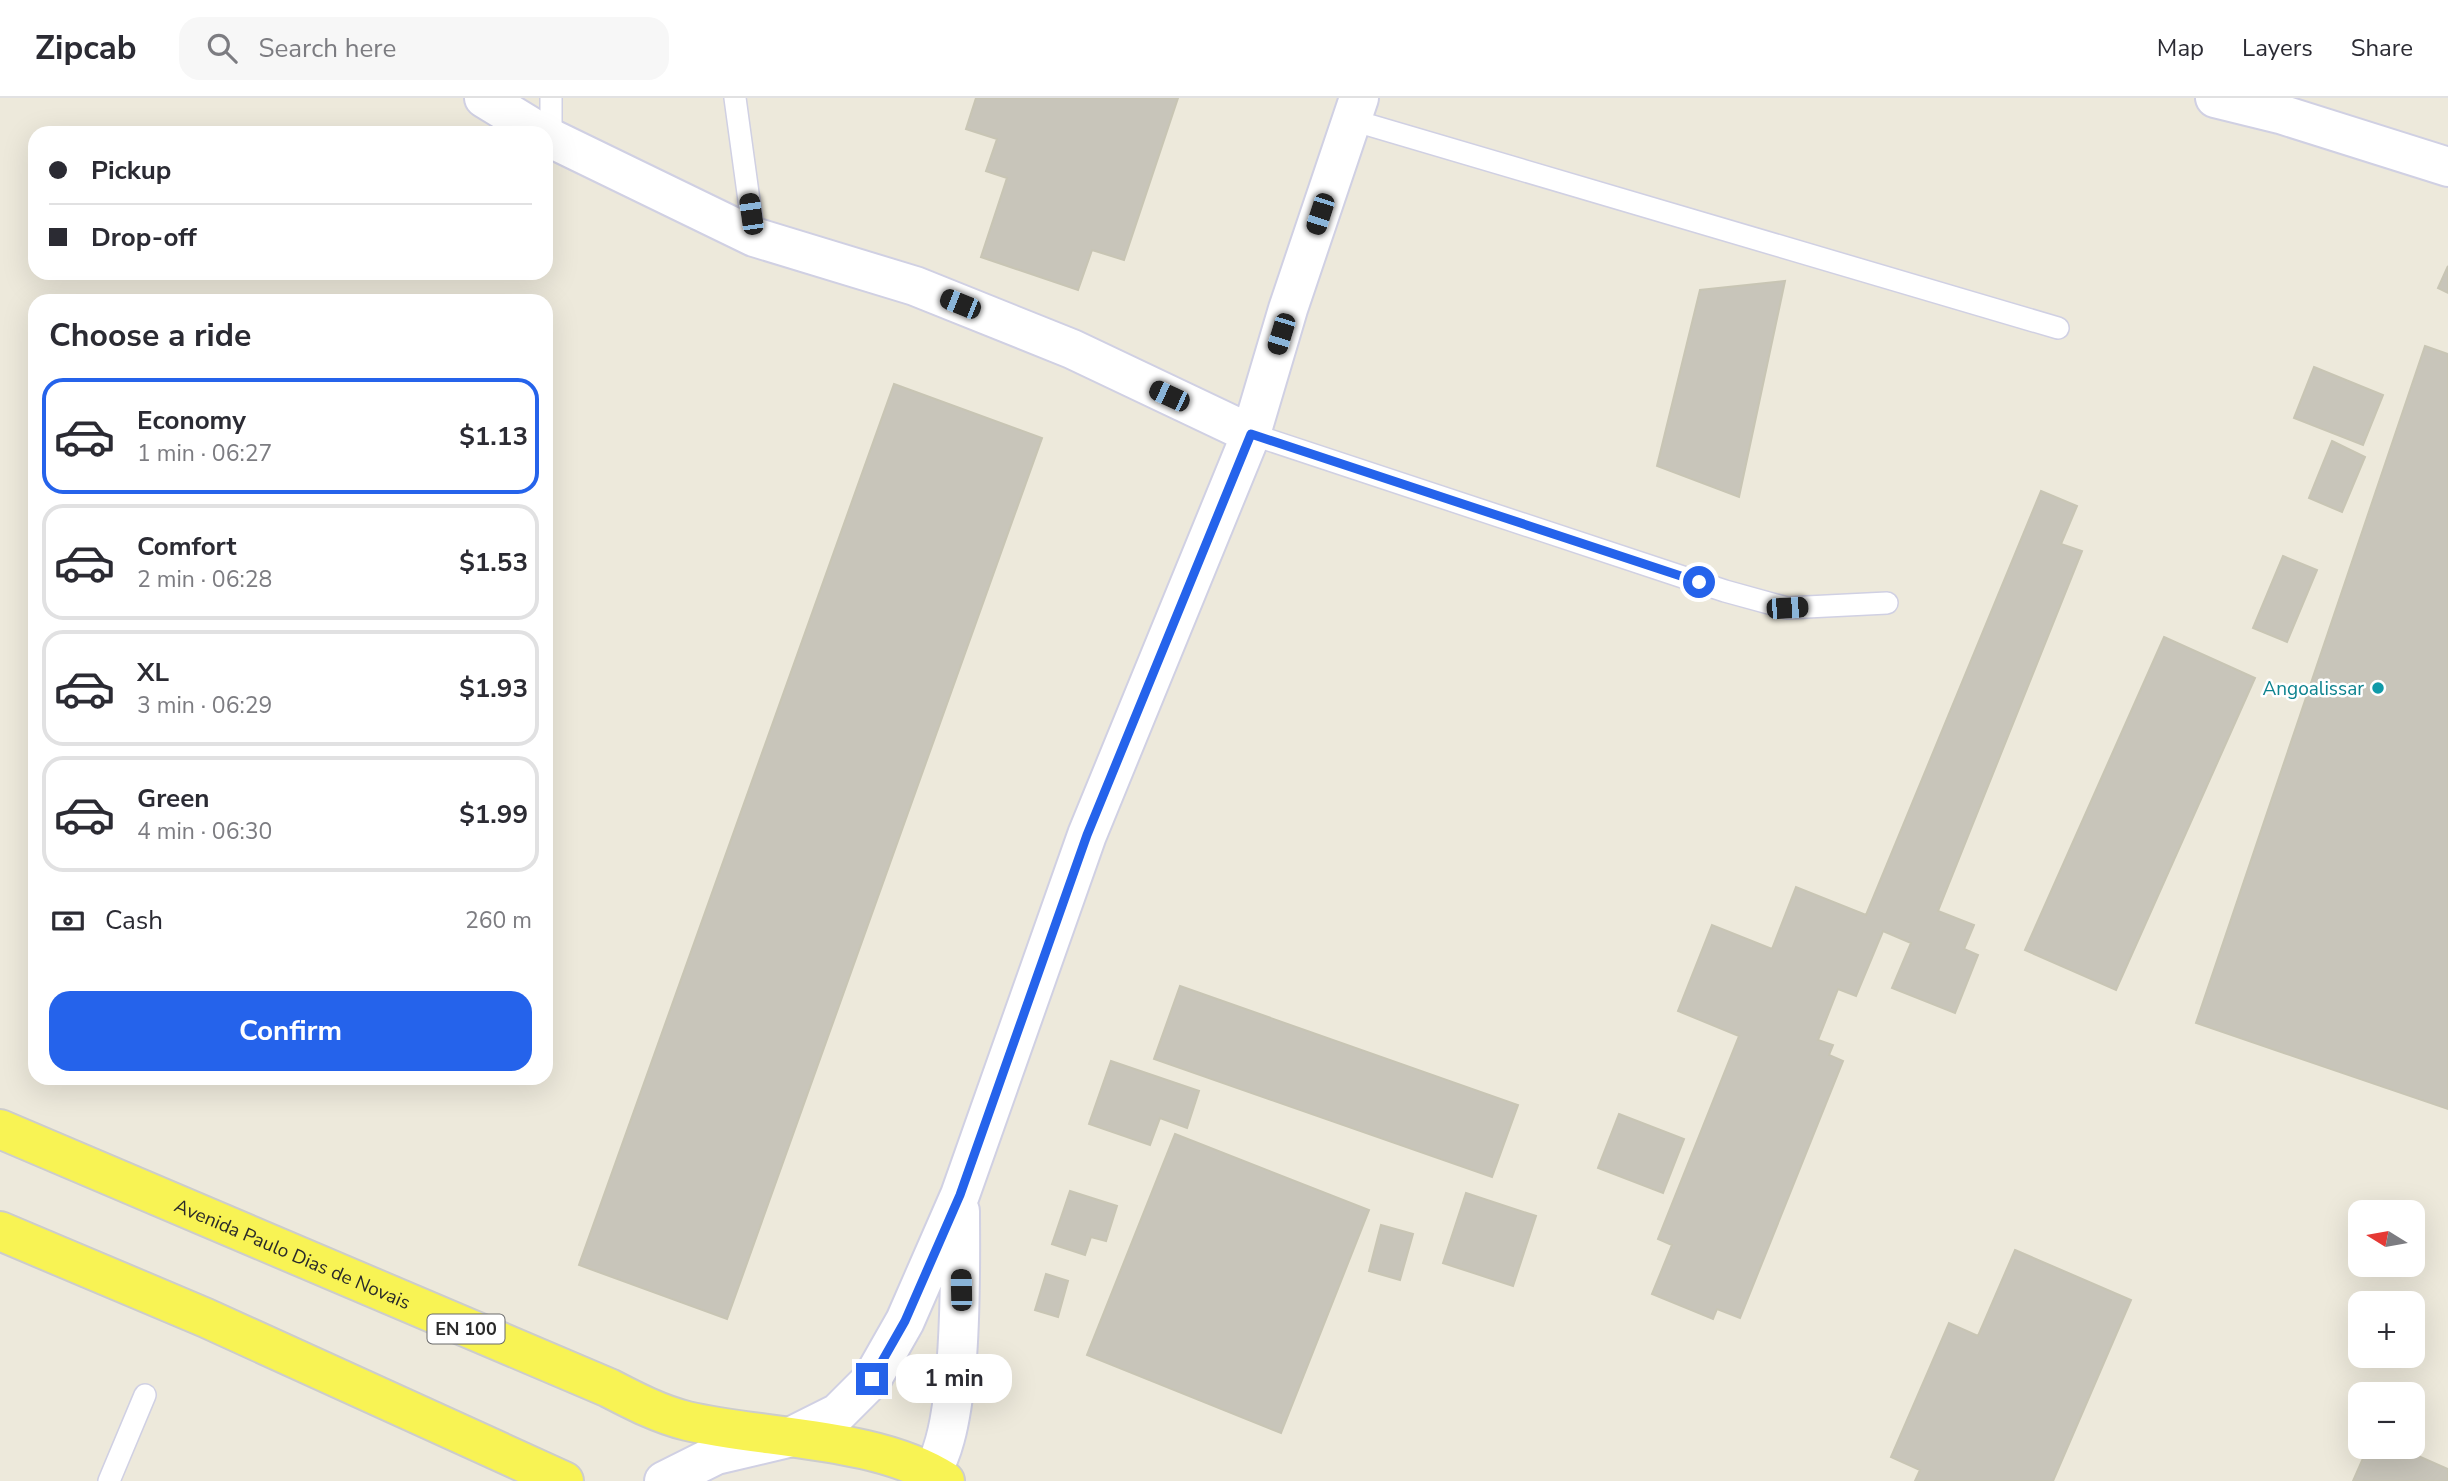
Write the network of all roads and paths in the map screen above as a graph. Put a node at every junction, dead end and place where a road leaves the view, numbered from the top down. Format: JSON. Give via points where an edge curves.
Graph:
{"nodes":[{"id":1,"x":484,"y":98,"type":"edge"},
{"id":2,"x":551,"y":98,"type":"edge"},
{"id":3,"x":735,"y":98,"type":"edge"},
{"id":4,"x":2215,"y":98,"type":"edge"},
{"id":5,"x":1356,"y":109,"type":"edge"},
{"id":6,"x":530,"y":126,"type":"edge"},
{"id":7,"x":547,"y":126,"type":"edge"},
{"id":8,"x":553,"y":139,"type":"edge"},
{"id":9,"x":2448,"y":167,"type":"edge"},
{"id":10,"x":754,"y":237,"type":"junction"},
{"id":11,"x":2058,"y":327,"type":"dead end"},
{"id":12,"x":1251,"y":434,"type":"junction"},
{"id":13,"x":1887,"y":603,"type":"dead end"},
{"id":14,"x":0,"y":1129,"type":"edge"},
{"id":15,"x":960,"y":1195,"type":"junction"},
{"id":16,"x":0,"y":1231,"type":"edge"},
{"id":17,"x":145,"y":1395,"type":"dead end"},
{"id":18,"x":788,"y":1438,"type":"junction"},
{"id":19,"x":934,"y":1478,"type":"edge"},
{"id":20,"x":109,"y":1481,"type":"edge"},
{"id":21,"x":564,"y":1481,"type":"edge"},
{"id":22,"x":664,"y":1481,"type":"edge"}],
"edges":[{"from":1,"to":6,"type":"street"},
{"from":2,"to":7,"type":"lane"},
{"from":3,"to":10,"type":"lane"},
{"from":4,"to":9,"type":"street"},
{"from":5,"to":11,"type":"lane"},
{"from":5,"to":12,"type":"street"},
{"from":8,"to":10,"type":"street"},
{"from":10,"to":12,"type":"street","via":[[927,291],[1072,349]]},
{"from":12,"to":13,"type":"lane","via":[[1787,608]]},
{"from":12,"to":15,"type":"street","via":[[1087,835]]},
{"from":14,"to":18,"type":"main road","name":"Avenida Paulo Dias de Novais","number":"EN 100","via":[[653,1410],[687,1421]]},
{"from":15,"to":18,"type":"street","via":[[905,1321],[872,1379],[838,1413]]},
{"from":15,"to":19,"type":"street","via":[[961,1313],[949,1416]]},
{"from":16,"to":21,"type":"main road","via":[[206,1318]]},
{"from":17,"to":20,"type":"lane"},
{"from":18,"to":19,"type":"main road","name":"Avenida Paulo Dias de Novais","number":"EN 100","via":[[862,1450]]},
{"from":18,"to":22,"type":"street","via":[[716,1455]]}]}
